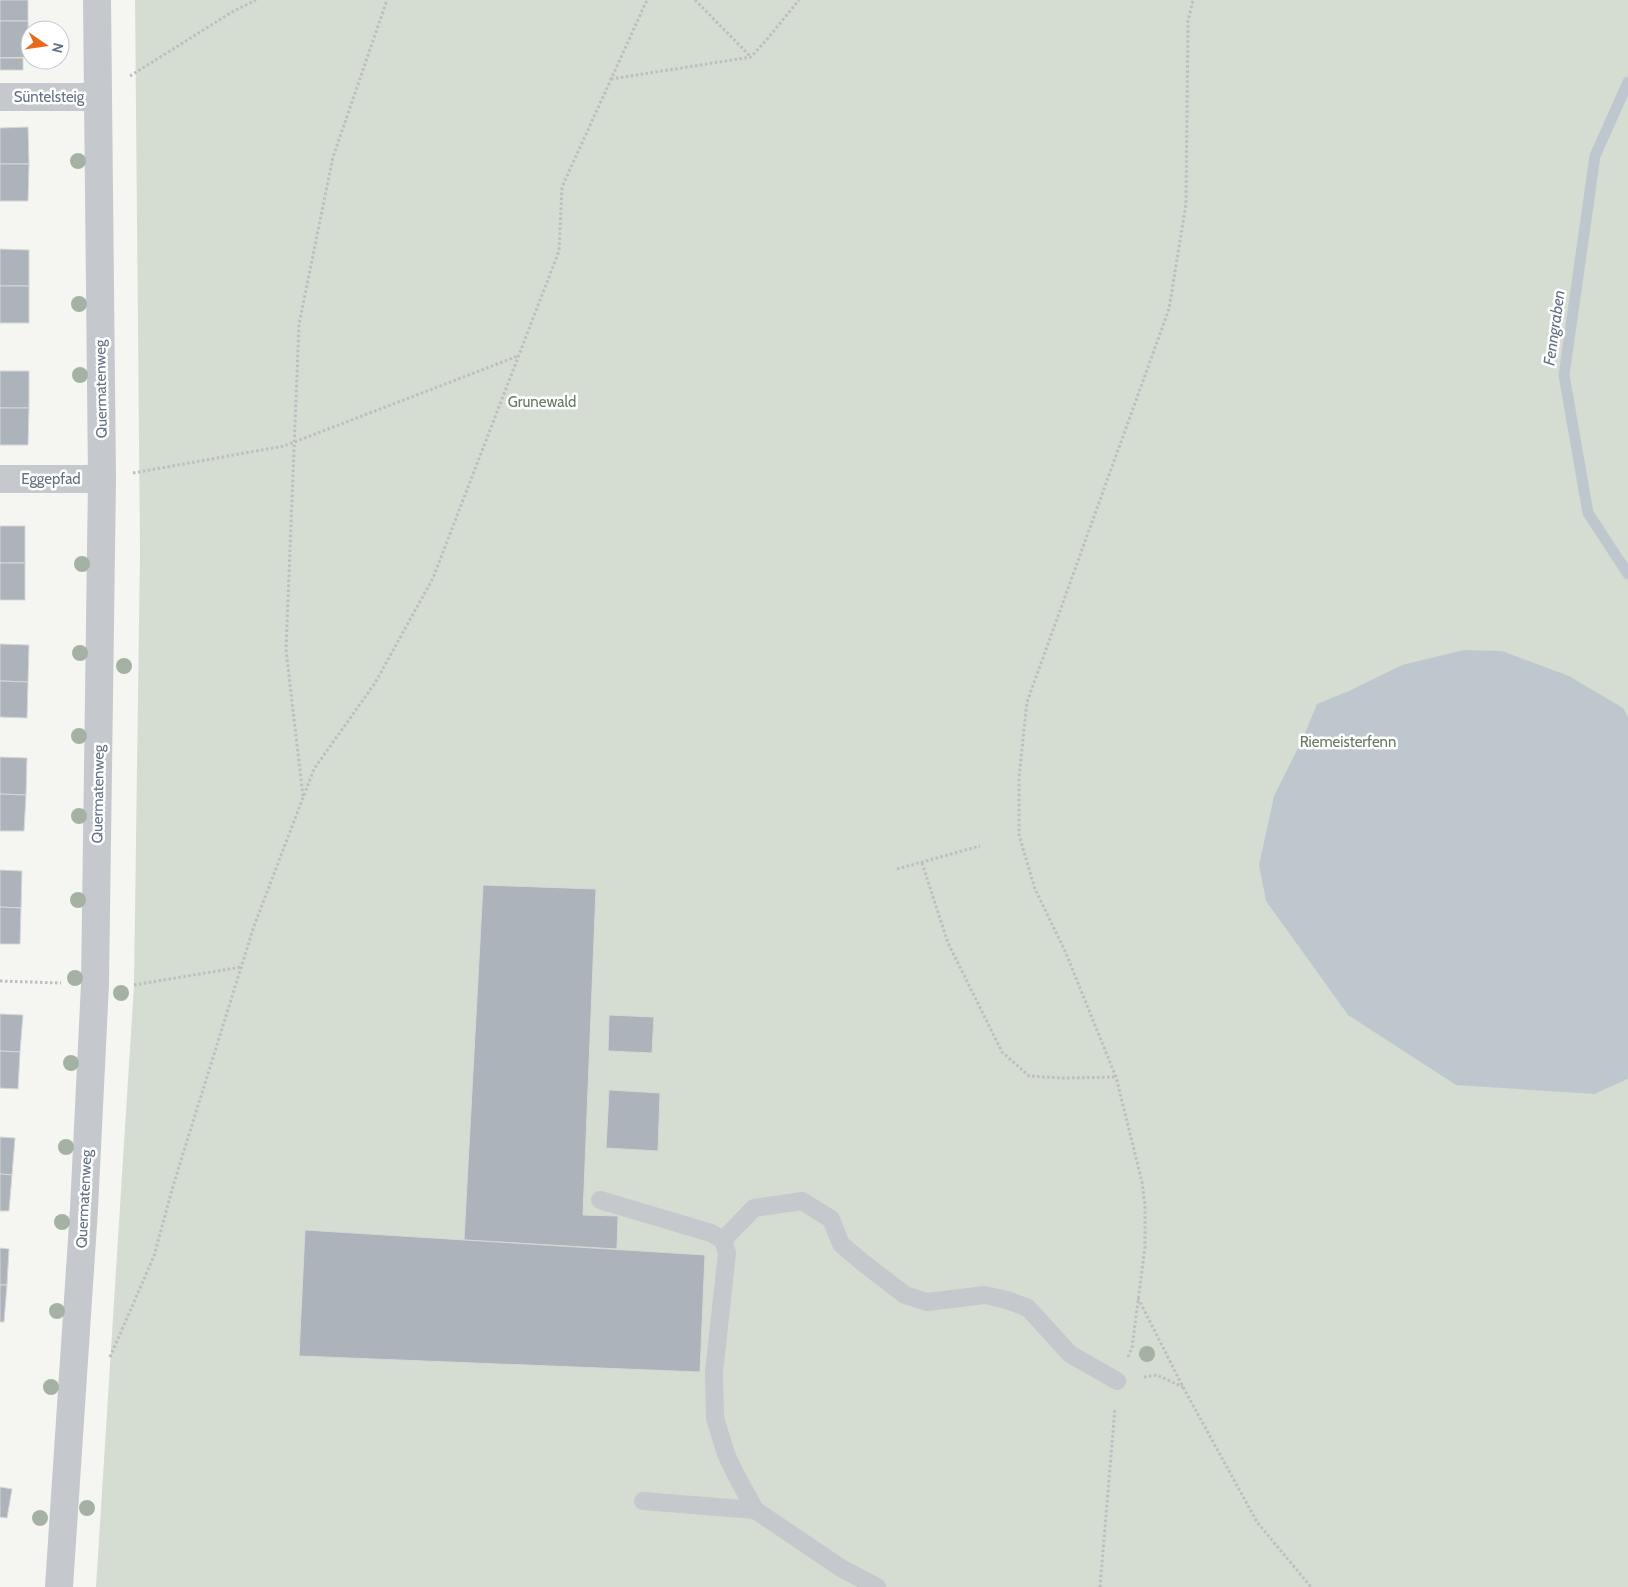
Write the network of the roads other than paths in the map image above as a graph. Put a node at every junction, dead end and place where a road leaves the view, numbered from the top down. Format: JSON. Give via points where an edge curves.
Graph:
{"nodes":[{"id":1,"x":97,"y":0,"type":"edge"},
{"id":2,"x":0,"y":97,"type":"edge"},
{"id":3,"x":98,"y":97,"type":"junction"},
{"id":4,"x":102,"y":479,"type":"junction"},
{"id":5,"x":0,"y":480,"type":"edge"},
{"id":6,"x":600,"y":1200,"type":"dead end"},
{"id":7,"x":724,"y":1240,"type":"junction"},
{"id":8,"x":1117,"y":1381,"type":"road end"},
{"id":9,"x":643,"y":1501,"type":"dead end"},
{"id":10,"x":755,"y":1510,"type":"junction"},
{"id":11,"x":59,"y":1587,"type":"edge"},
{"id":12,"x":877,"y":1587,"type":"edge"}],
"edges":[{"from":1,"to":3,"type":"street","name":"Quermatenweg"},
{"from":2,"to":3,"type":"street","name":"Süntelsteig"},
{"from":3,"to":4,"type":"street","name":"Quermatenweg"},
{"from":4,"to":5,"type":"street","name":"Eggepfad"},
{"from":4,"to":11,"type":"street","name":"Quermatenweg","via":[[95,984]]},
{"from":6,"to":7,"type":"lane","via":[[711,1233]]},
{"from":7,"to":8,"type":"lane","via":[[754,1208],[802,1201],[831,1219],[841,1244],[905,1295],[927,1302],[985,1296],[1028,1308],[1070,1354]]},
{"from":7,"to":10,"type":"lane","via":[[727,1253],[714,1372],[715,1418],[726,1454]]},
{"from":9,"to":10,"type":"lane"},
{"from":10,"to":12,"type":"lane","via":[[841,1568]]}]}
